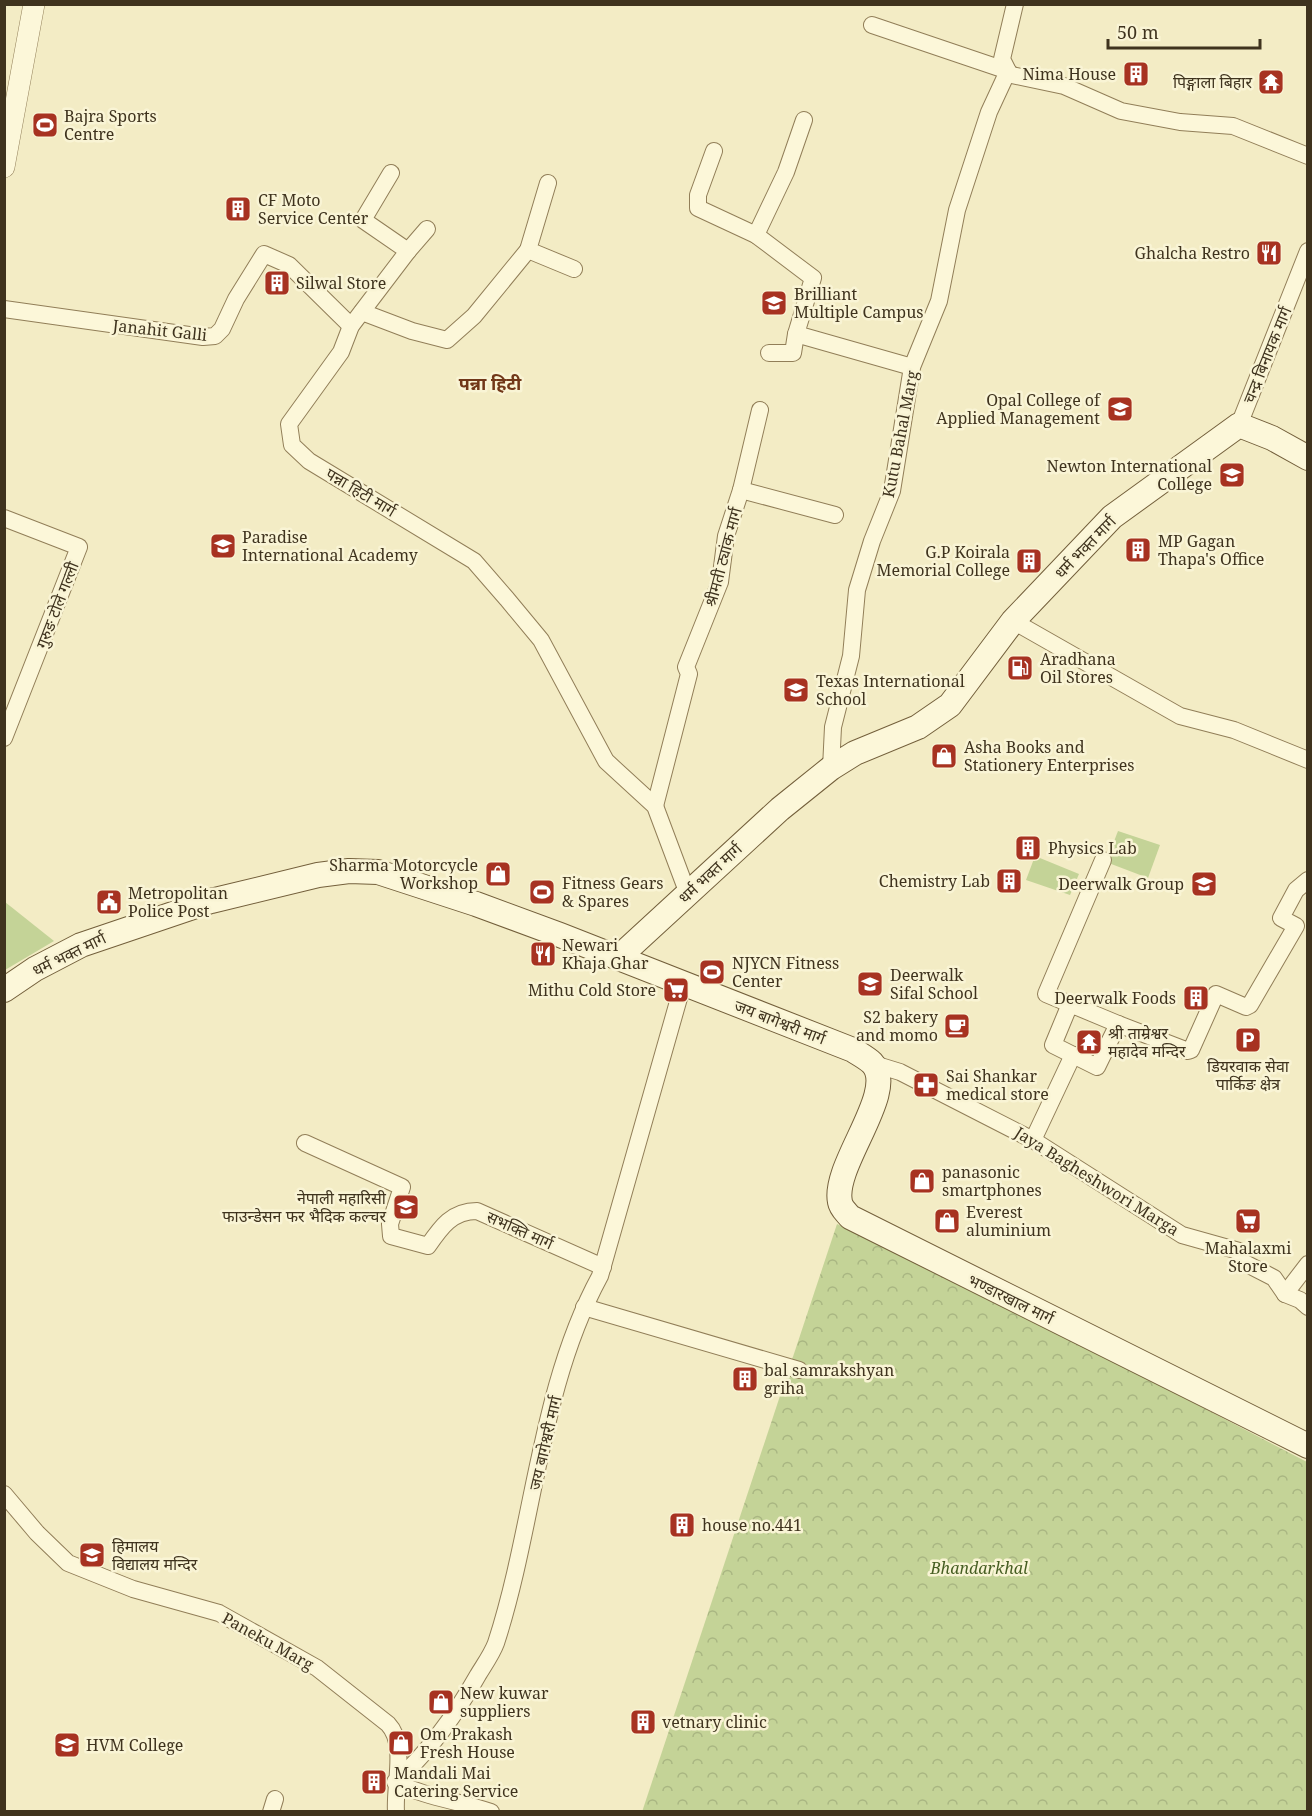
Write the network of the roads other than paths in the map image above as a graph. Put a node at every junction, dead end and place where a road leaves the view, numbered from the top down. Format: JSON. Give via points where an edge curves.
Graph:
{"nodes":[{"id":1,"x":34,"y":4,"type":"edge"},
{"id":2,"x":1015,"y":4,"type":"edge"},
{"id":3,"x":872,"y":25,"type":"dead end"},
{"id":4,"x":1007,"y":73,"type":"junction"},
{"id":5,"x":804,"y":120,"type":"dead end"},
{"id":6,"x":714,"y":151,"type":"dead end"},
{"id":7,"x":1308,"y":156,"type":"edge"},
{"id":8,"x":4,"y":167,"type":"edge"},
{"id":9,"x":391,"y":173,"type":"dead end"},
{"id":10,"x":548,"y":183,"type":"dead end"},
{"id":11,"x":427,"y":229,"type":"dead end"},
{"id":12,"x":756,"y":235,"type":"junction"},
{"id":13,"x":528,"y":250,"type":"junction"},
{"id":14,"x":408,"y":251,"type":"junction"},
{"id":15,"x":1308,"y":252,"type":"edge"},
{"id":16,"x":574,"y":269,"type":"dead end"},
{"id":17,"x":4,"y":309,"type":"edge"},
{"id":18,"x":362,"y":312,"type":"junction"},
{"id":19,"x":351,"y":326,"type":"junction"},
{"id":20,"x":796,"y":334,"type":"junction"},
{"id":21,"x":769,"y":353,"type":"dead end"},
{"id":22,"x":912,"y":367,"type":"junction"},
{"id":23,"x":760,"y":410,"type":"dead end"},
{"id":24,"x":1239,"y":425,"type":"junction"},
{"id":25,"x":1308,"y":458,"type":"edge"},
{"id":26,"x":741,"y":490,"type":"junction"},
{"id":27,"x":835,"y":515,"type":"dead end"},
{"id":28,"x":4,"y":519,"type":"edge"},
{"id":29,"x":1013,"y":621,"type":"junction"},
{"id":30,"x":4,"y":738,"type":"edge"},
{"id":31,"x":1308,"y":760,"type":"edge"},
{"id":32,"x":831,"y":768,"type":"junction"},
{"id":33,"x":655,"y":806,"type":"junction"},
{"id":34,"x":1103,"y":860,"type":"dead end"},
{"id":35,"x":1308,"y":880,"type":"edge"},
{"id":36,"x":688,"y":894,"type":"junction"},
{"id":37,"x":619,"y":957,"type":"junction"},
{"id":38,"x":683,"y":984,"type":"junction"},
{"id":39,"x":4,"y":990,"type":"edge"},
{"id":40,"x":1070,"y":1004,"type":"junction"},
{"id":41,"x":1118,"y":1024,"type":"junction"},
{"id":42,"x":1073,"y":1055,"type":"junction"},
{"id":43,"x":876,"y":1071,"type":"junction"},
{"id":44,"x":1033,"y":1140,"type":"junction"},
{"id":45,"x":305,"y":1143,"type":"dead end"},
{"id":46,"x":1308,"y":1264,"type":"edge"},
{"id":47,"x":603,"y":1267,"type":"junction"},
{"id":48,"x":1285,"y":1294,"type":"junction"},
{"id":49,"x":584,"y":1307,"type":"junction"},
{"id":50,"x":1308,"y":1307,"type":"edge"},
{"id":51,"x":799,"y":1370,"type":"dead end"},
{"id":52,"x":1308,"y":1446,"type":"edge"},
{"id":53,"x":4,"y":1494,"type":"edge"},
{"id":54,"x":395,"y":1782,"type":"junction"},
{"id":55,"x":396,"y":1812,"type":"edge"},
{"id":56,"x":491,"y":1812,"type":"edge"}],
"edges":[{"from":1,"to":8,"type":"street"},
{"from":2,"to":4,"type":"street","via":[[1002,59]]},
{"from":3,"to":4,"type":"street"},
{"from":4,"to":7,"type":"street","via":[[1064,86],[1121,111],[1180,122],[1233,126]]},
{"from":4,"to":22,"type":"street","name":"Kutu Bahal Marg","via":[[989,112],[960,199],[939,301]]},
{"from":5,"to":12,"type":"street","via":[[786,172]]},
{"from":6,"to":12,"type":"street","via":[[698,195],[698,208]]},
{"from":9,"to":14,"type":"street","via":[[363,220]]},
{"from":10,"to":13,"type":"street"},
{"from":11,"to":14,"type":"street","name":"पन्ना हिटी मार्ग"},
{"from":12,"to":20,"type":"street","via":[[813,278]]},
{"from":13,"to":16,"type":"street"},
{"from":13,"to":18,"type":"street","via":[[447,340],[412,332]]},
{"from":14,"to":18,"type":"street","name":"पन्ना हिटी मार्ग"},
{"from":15,"to":24,"type":"street","name":"चन्द्र बिनायक मार्ग"},
{"from":17,"to":19,"type":"street","name":"Janahit Galli","via":[[215,336],[264,254],[289,265]]},
{"from":18,"to":19,"type":"street","name":"पन्ना हिटी मार्ग"},
{"from":19,"to":33,"type":"street","name":"पन्ना हिटी मार्ग","via":[[341,352],[289,424],[292,445],[309,461],[474,561],[541,640],[606,761]]},
{"from":20,"to":21,"type":"street","via":[[793,353]]},
{"from":20,"to":22,"type":"street"},
{"from":22,"to":32,"type":"street","name":"Kutu Bahal Marg","via":[[892,491],[857,590],[852,656],[833,727]]},
{"from":23,"to":26,"type":"street","name":"श्रीमती ट्यांक मार्ग"},
{"from":24,"to":25,"type":"main road"},
{"from":24,"to":29,"type":"main road","name":"धर्म भक्त मार्ग","via":[[1112,517]]},
{"from":26,"to":27,"type":"street"},
{"from":26,"to":33,"type":"street","name":"श्रीमती ट्यांक मार्ग","via":[[726,536],[720,582],[686,667],[689,674]]},
{"from":28,"to":30,"type":"street","name":"गुरुङ टोले गल्ली","via":[[79,547]]},
{"from":29,"to":31,"type":"street","via":[[1180,716],[1234,730]]},
{"from":29,"to":32,"type":"main road","name":"धर्म भक्त मार्ग","via":[[950,705],[918,727],[855,753]]},
{"from":32,"to":36,"type":"main road","name":"धर्म भक्त मार्ग"},
{"from":33,"to":36,"type":"street","name":"पन्ना हिटी मार्ग"},
{"from":34,"to":40,"type":"street","via":[[1046,994]]},
{"from":35,"to":41,"type":"street","via":[[1296,890],[1281,918],[1296,926],[1250,1005],[1246,1007],[1216,994],[1191,1050]]},
{"from":36,"to":37,"type":"main road","name":"धर्म भक्त मार्ग"},
{"from":37,"to":38,"type":"main road","name":"जय बागेश्वरी मार्ग"},
{"from":37,"to":39,"type":"main road","name":"धर्म भक्त मार्ग","via":[[410,881],[378,872],[349,871],[211,901],[109,934],[35,969]]},
{"from":38,"to":43,"type":"main road","name":"जय बागेश्वरी मार्ग","via":[[853,1050]]},
{"from":38,"to":47,"type":"street","name":"जय बागेश्वरी मार्ग"},
{"from":40,"to":41,"type":"street"},
{"from":40,"to":42,"type":"street","via":[[1053,1045]]},
{"from":41,"to":42,"type":"street","via":[[1098,1067]]},
{"from":42,"to":44,"type":"street"},
{"from":43,"to":44,"type":"street","name":"Jaya Bagheshwori Marga","via":[[900,1072]]},
{"from":43,"to":52,"type":"main road","name":"भण्डारखाल मार्ग","via":[[876,1099],[839,1190],[840,1204],[850,1217]]},
{"from":44,"to":48,"type":"street","name":"Jaya Bagheshwori Marga","via":[[1182,1234],[1239,1251],[1241,1261],[1274,1278]]},
{"from":45,"to":47,"type":"street","name":"सभक्ति मार्ग","via":[[402,1187],[390,1224],[391,1236],[428,1246],[442,1225],[463,1211],[477,1211]]},
{"from":46,"to":48,"type":"street"},
{"from":47,"to":49,"type":"street","name":"जय बागेश्वरी मार्ग"},
{"from":48,"to":50,"type":"street","name":"Jaya Bagheshwori Marga"},
{"from":49,"to":51,"type":"street"},
{"from":49,"to":54,"type":"street","name":"जय बागेश्वरी मार्ग","via":[[552,1404],[495,1645],[458,1709],[412,1767]]},
{"from":53,"to":54,"type":"street","name":"Paneku Marg","via":[[68,1563],[133,1590],[219,1612],[317,1668],[394,1731],[399,1747]]},
{"from":54,"to":55,"type":"street","name":"Paneku Marg"},
{"from":54,"to":56,"type":"street","via":[[419,1794],[458,1800]]}]}
